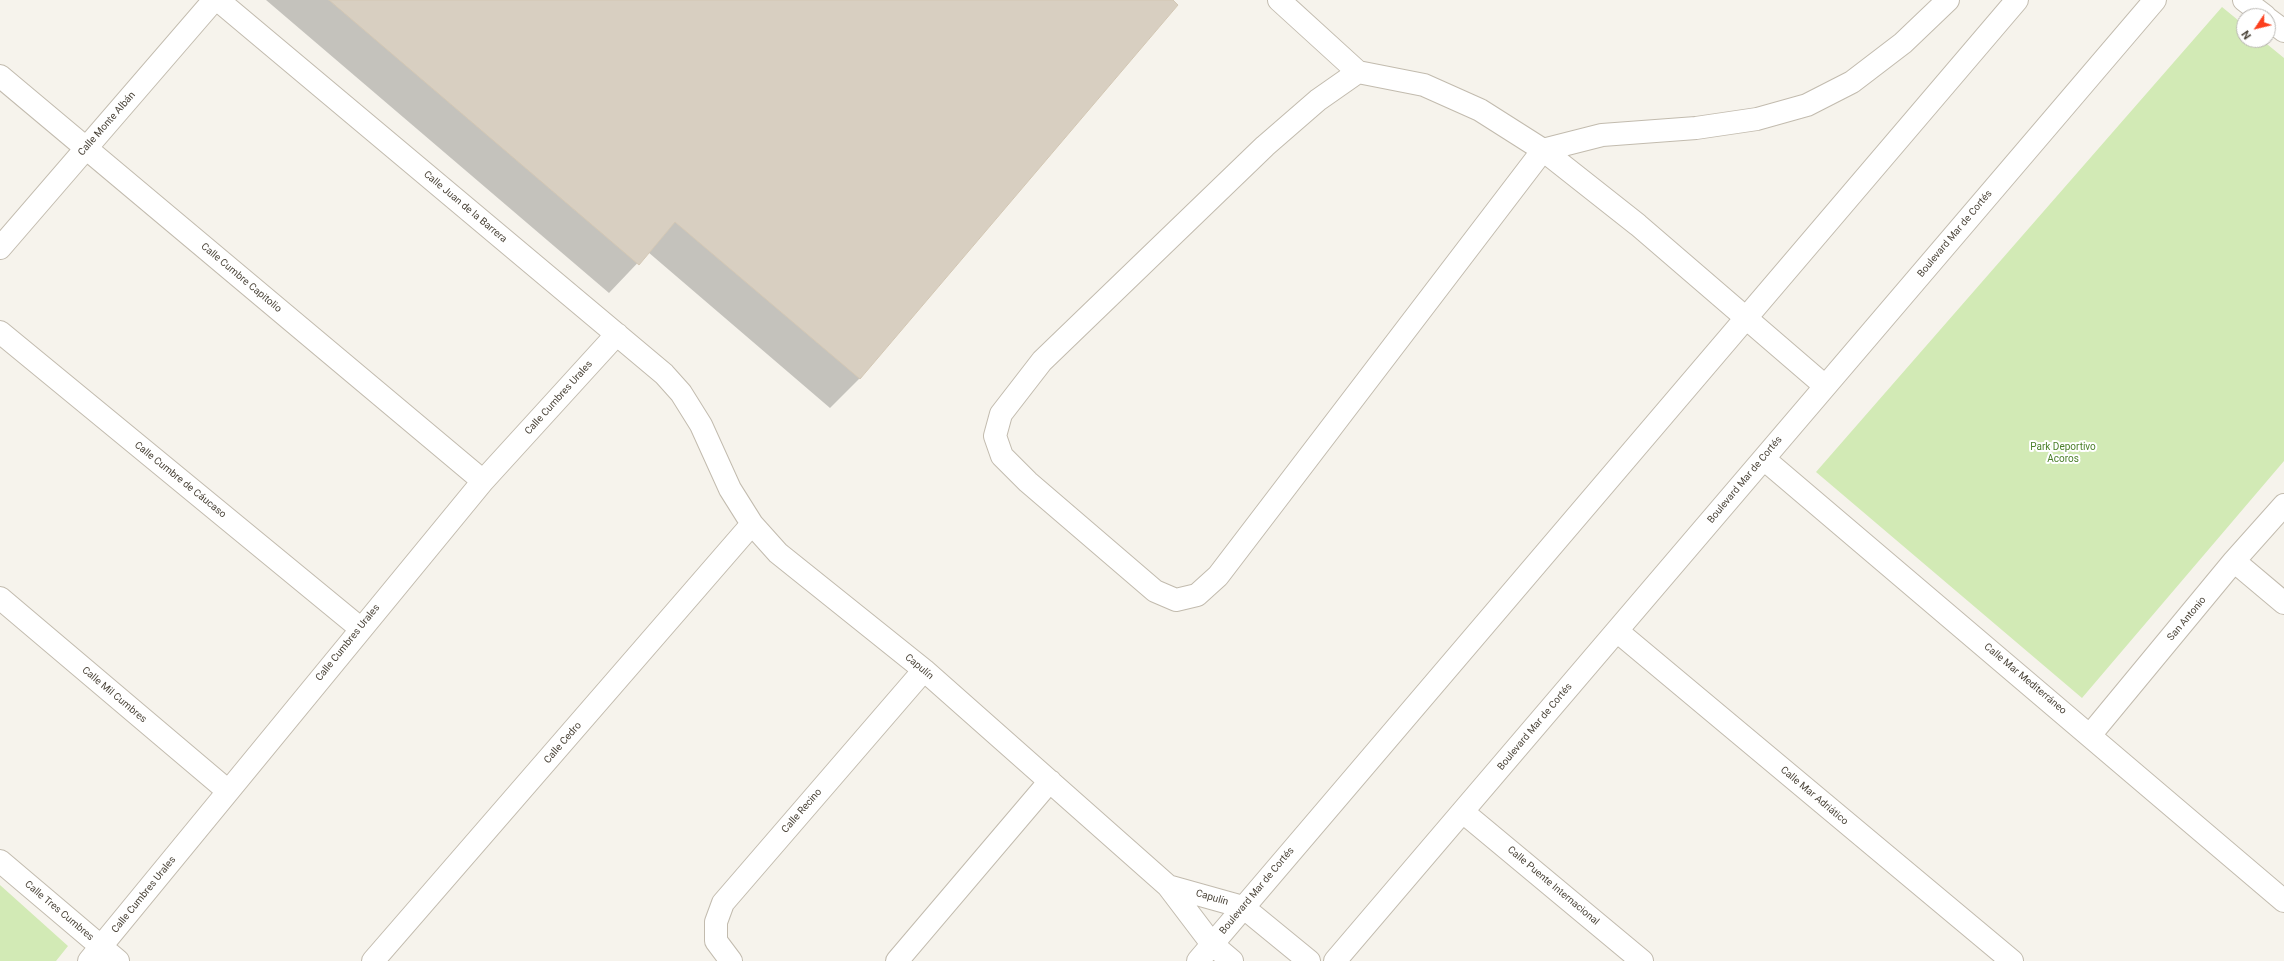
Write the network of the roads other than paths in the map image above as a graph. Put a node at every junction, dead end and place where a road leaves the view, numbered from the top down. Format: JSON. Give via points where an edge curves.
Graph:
{"nodes":[{"id":1,"x":214,"y":0,"type":"edge"},
{"id":2,"x":218,"y":0,"type":"edge"},
{"id":3,"x":1280,"y":0,"type":"edge"},
{"id":4,"x":1948,"y":0,"type":"edge"},
{"id":5,"x":2017,"y":0,"type":"edge"},
{"id":6,"x":2155,"y":0,"type":"edge"},
{"id":7,"x":2244,"y":0,"type":"edge"},
{"id":8,"x":2254,"y":8,"type":"edge"},
{"id":9,"x":1358,"y":72,"type":"junction"},
{"id":10,"x":0,"y":76,"type":"edge"},
{"id":11,"x":86,"y":149,"type":"junction"},
{"id":12,"x":1544,"y":150,"type":"junction"},
{"id":13,"x":0,"y":248,"type":"edge"},
{"id":14,"x":1746,"y":318,"type":"junction"},
{"id":15,"x":0,"y":332,"type":"edge"},
{"id":16,"x":617,"y":334,"type":"junction"},
{"id":17,"x":1825,"y":386,"type":"junction"},
{"id":18,"x":701,"y":425,"type":"joint"},
{"id":19,"x":1764,"y":459,"type":"junction"},
{"id":20,"x":483,"y":481,"type":"junction"},
{"id":21,"x":2284,"y":505,"type":"edge"},
{"id":22,"x":752,"y":524,"type":"junction"},
{"id":23,"x":2234,"y":561,"type":"junction"},
{"id":24,"x":0,"y":598,"type":"edge"},
{"id":25,"x":2284,"y":602,"type":"edge"},
{"id":26,"x":360,"y":628,"type":"junction"},
{"id":27,"x":1617,"y":631,"type":"junction"},
{"id":28,"x":924,"y":670,"type":"junction"},
{"id":29,"x":2091,"y":734,"type":"junction"},
{"id":30,"x":1050,"y":781,"type":"junction"},
{"id":31,"x":228,"y":791,"type":"junction"},
{"id":32,"x":1463,"y":812,"type":"junction"},
{"id":33,"x":0,"y":861,"type":"edge"},
{"id":34,"x":1168,"y":886,"type":"junction"},
{"id":35,"x":2284,"y":900,"type":"edge"},
{"id":36,"x":1243,"y":908,"type":"junction"},
{"id":37,"x":1212,"y":944,"type":"junction"},
{"id":38,"x":95,"y":954,"type":"edge"},
{"id":39,"x":118,"y":961,"type":"edge"},
{"id":40,"x":373,"y":961,"type":"edge"},
{"id":41,"x":731,"y":961,"type":"edge"},
{"id":42,"x":897,"y":961,"type":"edge"},
{"id":43,"x":1198,"y":961,"type":"edge"},
{"id":44,"x":1232,"y":961,"type":"edge"},
{"id":45,"x":1309,"y":961,"type":"edge"},
{"id":46,"x":1335,"y":961,"type":"edge"},
{"id":47,"x":1642,"y":961,"type":"edge"},
{"id":48,"x":2012,"y":961,"type":"edge"}],
"edges":[{"from":1,"to":11,"type":"street","name":"Calle Monte Albán"},
{"from":2,"to":16,"type":"street","name":"Calle Juan de la Barrera"},
{"from":3,"to":9,"type":"street"},
{"from":4,"to":12,"type":"street","via":[[1903,43],[1852,82],[1807,105],[1757,119],[1696,128],[1602,135]]},
{"from":5,"to":14,"type":"street","name":"Boulevard Mar de Cortés"},
{"from":6,"to":17,"type":"street","name":"Boulevard Mar de Cortés"},
{"from":7,"to":8,"type":"street"},
{"from":9,"to":12,"type":"street","via":[[1424,85],[1480,110]]},
{"from":9,"to":12,"type":"street","via":[[1318,100],[1260,151],[1042,361],[1002,414],[995,436],[1002,456],[1028,482],[1155,591],[1176,600],[1197,595],[1218,576]]},
{"from":10,"to":11,"type":"street","name":"Calle Cumbre Capitolio"},
{"from":11,"to":13,"type":"street","name":"Calle Monte Albán"},
{"from":11,"to":20,"type":"street","name":"Calle Cumbre Capitolio"},
{"from":12,"to":14,"type":"street","via":[[1638,225]]},
{"from":14,"to":17,"type":"street"},
{"from":14,"to":36,"type":"street","name":"Boulevard Mar de Cortés"},
{"from":15,"to":26,"type":"street","name":"Calle Cumbre de Cáucaso"},
{"from":16,"to":18,"type":"street","name":"Calle Juan de la Barrera","via":[[664,374],[681,393]]},
{"from":16,"to":20,"type":"street","name":"Calle Cumbres Urales"},
{"from":17,"to":19,"type":"street","name":"Boulevard Mar de Cortés"},
{"from":18,"to":22,"type":"street","name":"Capulín","via":[[730,489]]},
{"from":19,"to":27,"type":"street","name":"Boulevard Mar de Cortés"},
{"from":19,"to":29,"type":"street","name":"Calle Mar Mediterráneo"},
{"from":20,"to":26,"type":"street","name":"Calle Cumbres Urales"},
{"from":21,"to":23,"type":"street","name":"San Antonio"},
{"from":22,"to":28,"type":"street","name":"Capulín","via":[[778,553]]},
{"from":22,"to":40,"type":"street","name":"Calle Cedro"},
{"from":23,"to":25,"type":"street"},
{"from":23,"to":29,"type":"street","name":"San Antonio"},
{"from":24,"to":31,"type":"street","name":"Calle Mil Cumbres"},
{"from":26,"to":31,"type":"street","name":"Calle Cumbres Urales"},
{"from":27,"to":32,"type":"street","name":"Boulevard Mar de Cortés"},
{"from":27,"to":48,"type":"street","name":"Calle Mar Adriático"},
{"from":28,"to":30,"type":"street","name":"Capulín"},
{"from":28,"to":41,"type":"street","name":"Calle Recino","via":[[723,903],[716,922],[716,941]]},
{"from":29,"to":35,"type":"street","name":"Calle Mar Mediterráneo"},
{"from":30,"to":34,"type":"street","name":"Capulín"},
{"from":30,"to":42,"type":"street"},
{"from":31,"to":38,"type":"street","name":"Calle Cumbres Urales"},
{"from":32,"to":46,"type":"street","name":"Boulevard Mar de Cortés"},
{"from":32,"to":47,"type":"street","name":"Calle Puente Internacional"},
{"from":33,"to":38,"type":"street","name":"Calle Tres Cumbres"},
{"from":34,"to":36,"type":"street","name":"Capulín"},
{"from":34,"to":37,"type":"street","name":"Capulín"},
{"from":36,"to":37,"type":"street","name":"Boulevard Mar de Cortés"},
{"from":36,"to":45,"type":"street","name":"Capulín"},
{"from":37,"to":43,"type":"street","name":"Boulevard Mar de Cortés"},
{"from":37,"to":44,"type":"street","name":"Capulín"},
{"from":38,"to":39,"type":"street","name":"Calle Tres Cumbres"}]}
